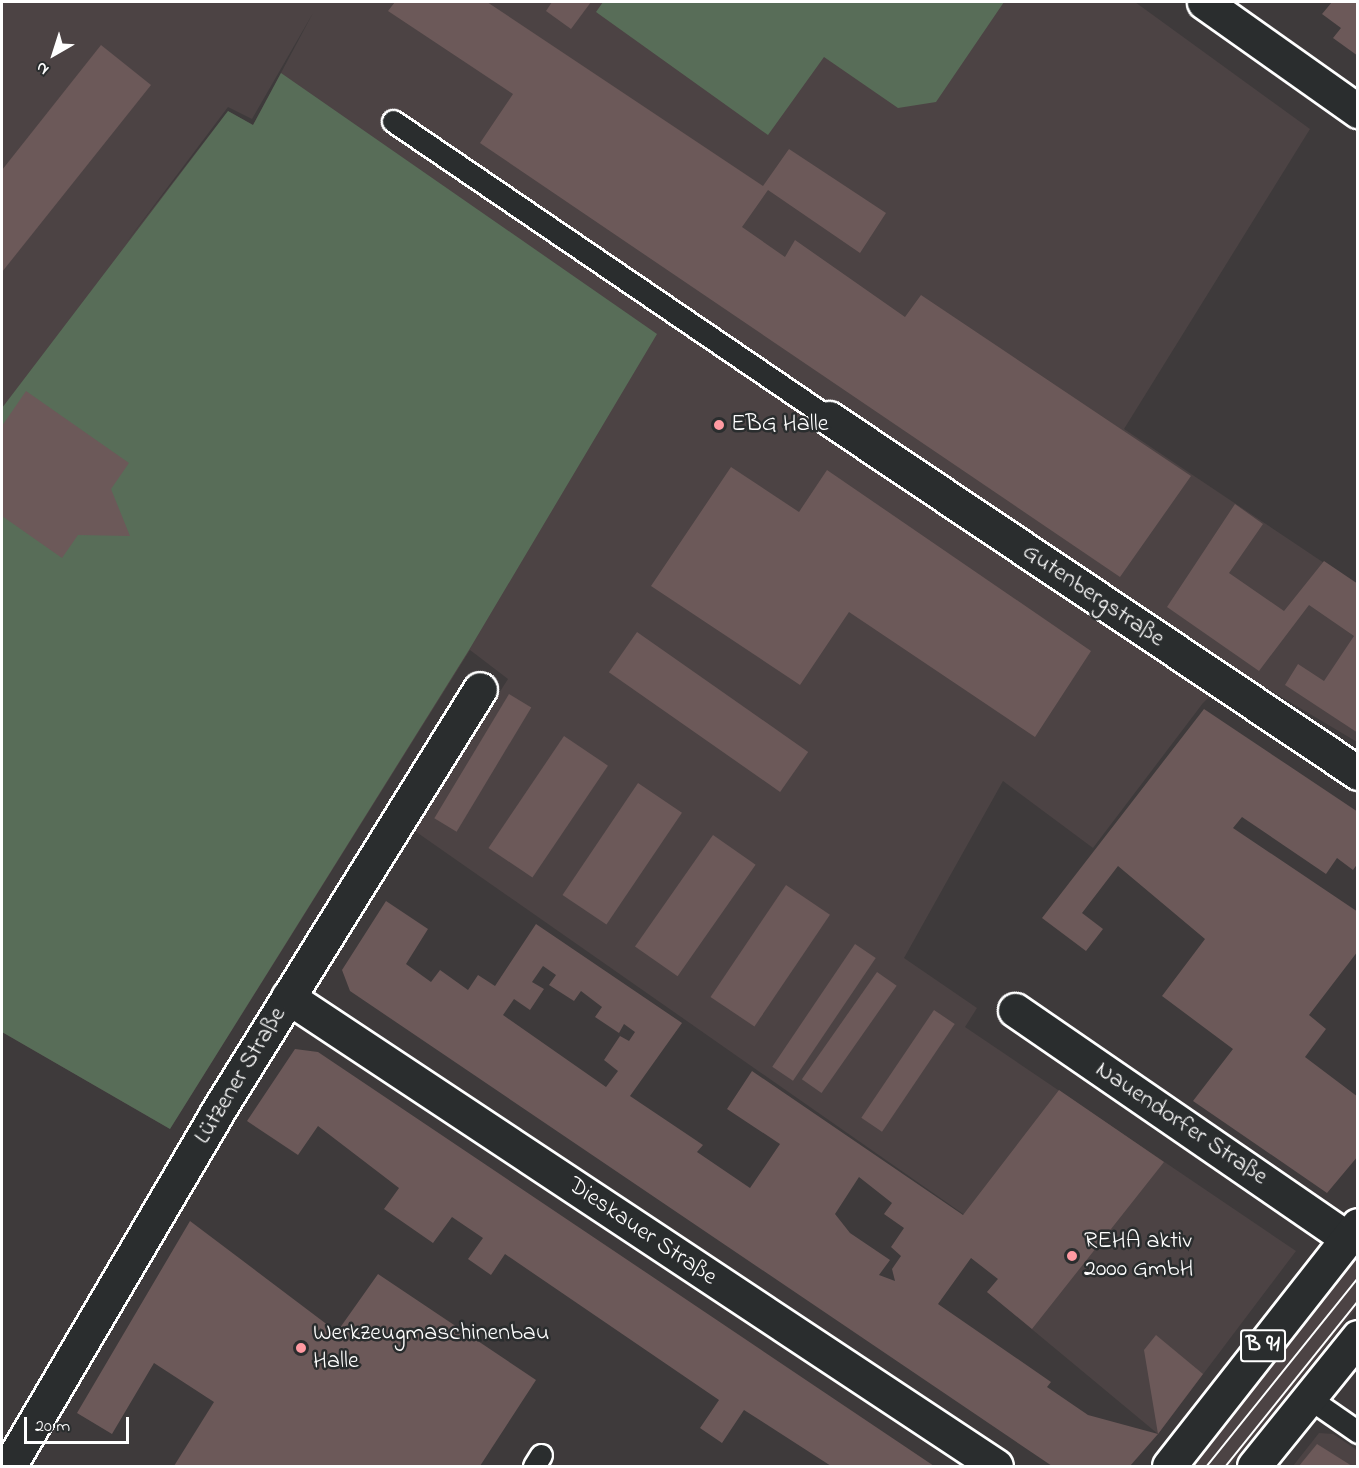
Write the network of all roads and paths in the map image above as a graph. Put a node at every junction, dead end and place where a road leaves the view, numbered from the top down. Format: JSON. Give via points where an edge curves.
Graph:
{"nodes":[{"id":1,"x":1204,"y":2,"type":"edge"},
{"id":2,"x":1358,"y":111,"type":"edge"},
{"id":3,"x":393,"y":121,"type":"dead end"},
{"id":4,"x":829,"y":418,"type":"joint"},
{"id":5,"x":480,"y":689,"type":"dead end"},
{"id":6,"x":1358,"y":773,"type":"edge"},
{"id":7,"x":288,"y":997,"type":"junction"},
{"id":8,"x":1015,"y":1010,"type":"dead end"},
{"id":9,"x":1352,"y":1231,"type":"edge"},
{"id":10,"x":1358,"y":1337,"type":"edge"},
{"id":11,"x":1309,"y":1398,"type":"junction"},
{"id":12,"x":1358,"y":1432,"type":"edge"},
{"id":13,"x":9,"y":1467,"type":"edge"},
{"id":14,"x":996,"y":1467,"type":"edge"},
{"id":15,"x":1169,"y":1467,"type":"edge"},
{"id":16,"x":1254,"y":1467,"type":"edge"}],
"edges":[{"from":1,"to":2,"type":"street"},
{"from":3,"to":4,"type":"lane"},
{"from":4,"to":6,"type":"street","name":"Gutenbergstraße"},
{"from":5,"to":7,"type":"street","name":"Lützener Straße"},
{"from":7,"to":13,"type":"street","name":"Lützener Straße"},
{"from":7,"to":14,"type":"street","name":"Dieskauer Straße"},
{"from":8,"to":9,"type":"street","name":"Nauendorfer Straße"},
{"from":9,"to":15,"type":"street","number":"B 91"},
{"from":10,"to":11,"type":"street"},
{"from":11,"to":12,"type":"lane"},
{"from":11,"to":16,"type":"street"}]}
